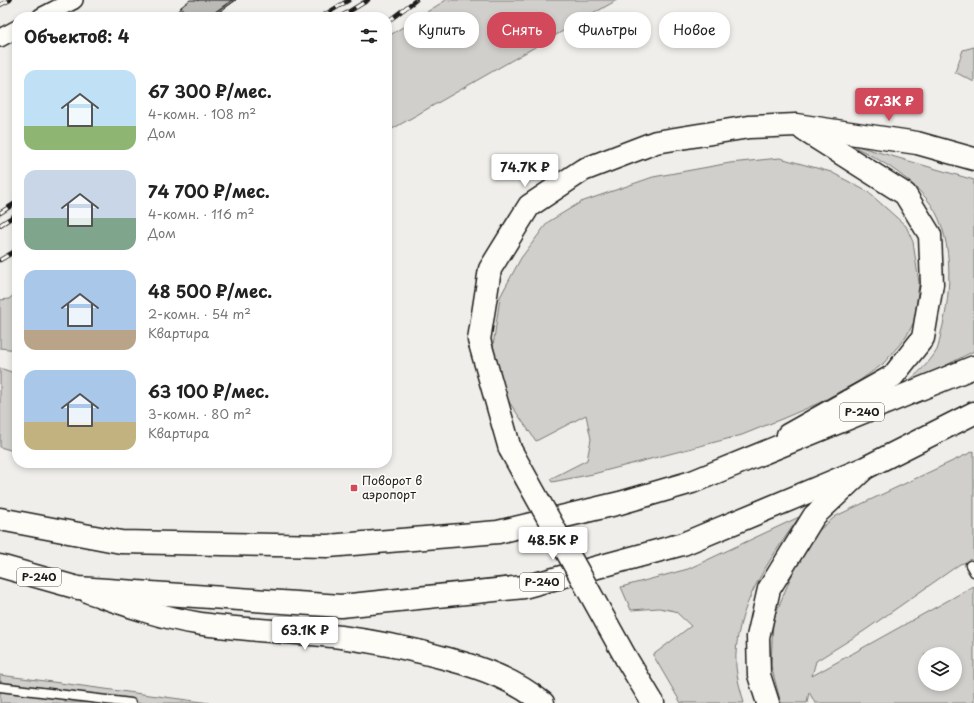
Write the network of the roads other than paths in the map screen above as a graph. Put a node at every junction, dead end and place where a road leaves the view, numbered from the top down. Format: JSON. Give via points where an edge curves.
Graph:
{"nodes":[{"id":1,"x":74,"y":0,"type":"edge"},
{"id":2,"x":51,"y":12,"type":"edge"},
{"id":3,"x":12,"y":32,"type":"edge"},
{"id":4,"x":0,"y":38,"type":"edge"},
{"id":5,"x":796,"y":125,"type":"junction"},
{"id":6,"x":974,"y":159,"type":"edge"},
{"id":7,"x":974,"y":367,"type":"edge"},
{"id":8,"x":974,"y":413,"type":"edge"},
{"id":9,"x":750,"y":456,"type":"junction"},
{"id":10,"x":864,"y":468,"type":"junction"},
{"id":11,"x":0,"y":519,"type":"edge"},
{"id":12,"x":0,"y":566,"type":"edge"},
{"id":13,"x":78,"y":588,"type":"junction"},
{"id":14,"x":0,"y":687,"type":"edge"},
{"id":15,"x":91,"y":698,"type":"junction"},
{"id":16,"x":83,"y":703,"type":"edge"},
{"id":17,"x":131,"y":703,"type":"edge"},
{"id":18,"x":543,"y":703,"type":"edge"},
{"id":19,"x":653,"y":703,"type":"edge"},
{"id":20,"x":768,"y":703,"type":"edge"}],
"edges":[{"from":1,"to":2,"type":"street"},
{"from":3,"to":4,"type":"street"},
{"from":5,"to":6,"type":"main road","via":[[917,143]]},
{"from":5,"to":9,"type":"main road","via":[[905,194],[930,235],[932,284],[922,338],[893,376]]},
{"from":5,"to":19,"type":"main road","bridge":true,"via":[[749,127],[656,142],[583,170],[529,206],[490,269],[479,340],[510,449]]},
{"from":7,"to":9,"type":"main road","number":"Р-240"},
{"from":8,"to":10,"type":"main road","number":"Р-240"},
{"from":9,"to":11,"type":"main road","number":"Р-240","via":[[692,482],[498,532],[328,546],[121,542]]},
{"from":10,"to":13,"type":"main road","number":"Р-240","via":[[683,544],[524,587],[341,606]]},
{"from":10,"to":20,"type":"main road","via":[[814,516],[769,589],[758,637],[759,675]]},
{"from":12,"to":13,"type":"main road","number":"Р-240"},
{"from":13,"to":18,"type":"main road","via":[[159,616],[196,623],[340,637],[418,651],[482,668],[528,690]]},
{"from":14,"to":15,"type":"lane"},
{"from":15,"to":16,"type":"lane"},
{"from":15,"to":17,"type":"lane"}]}
